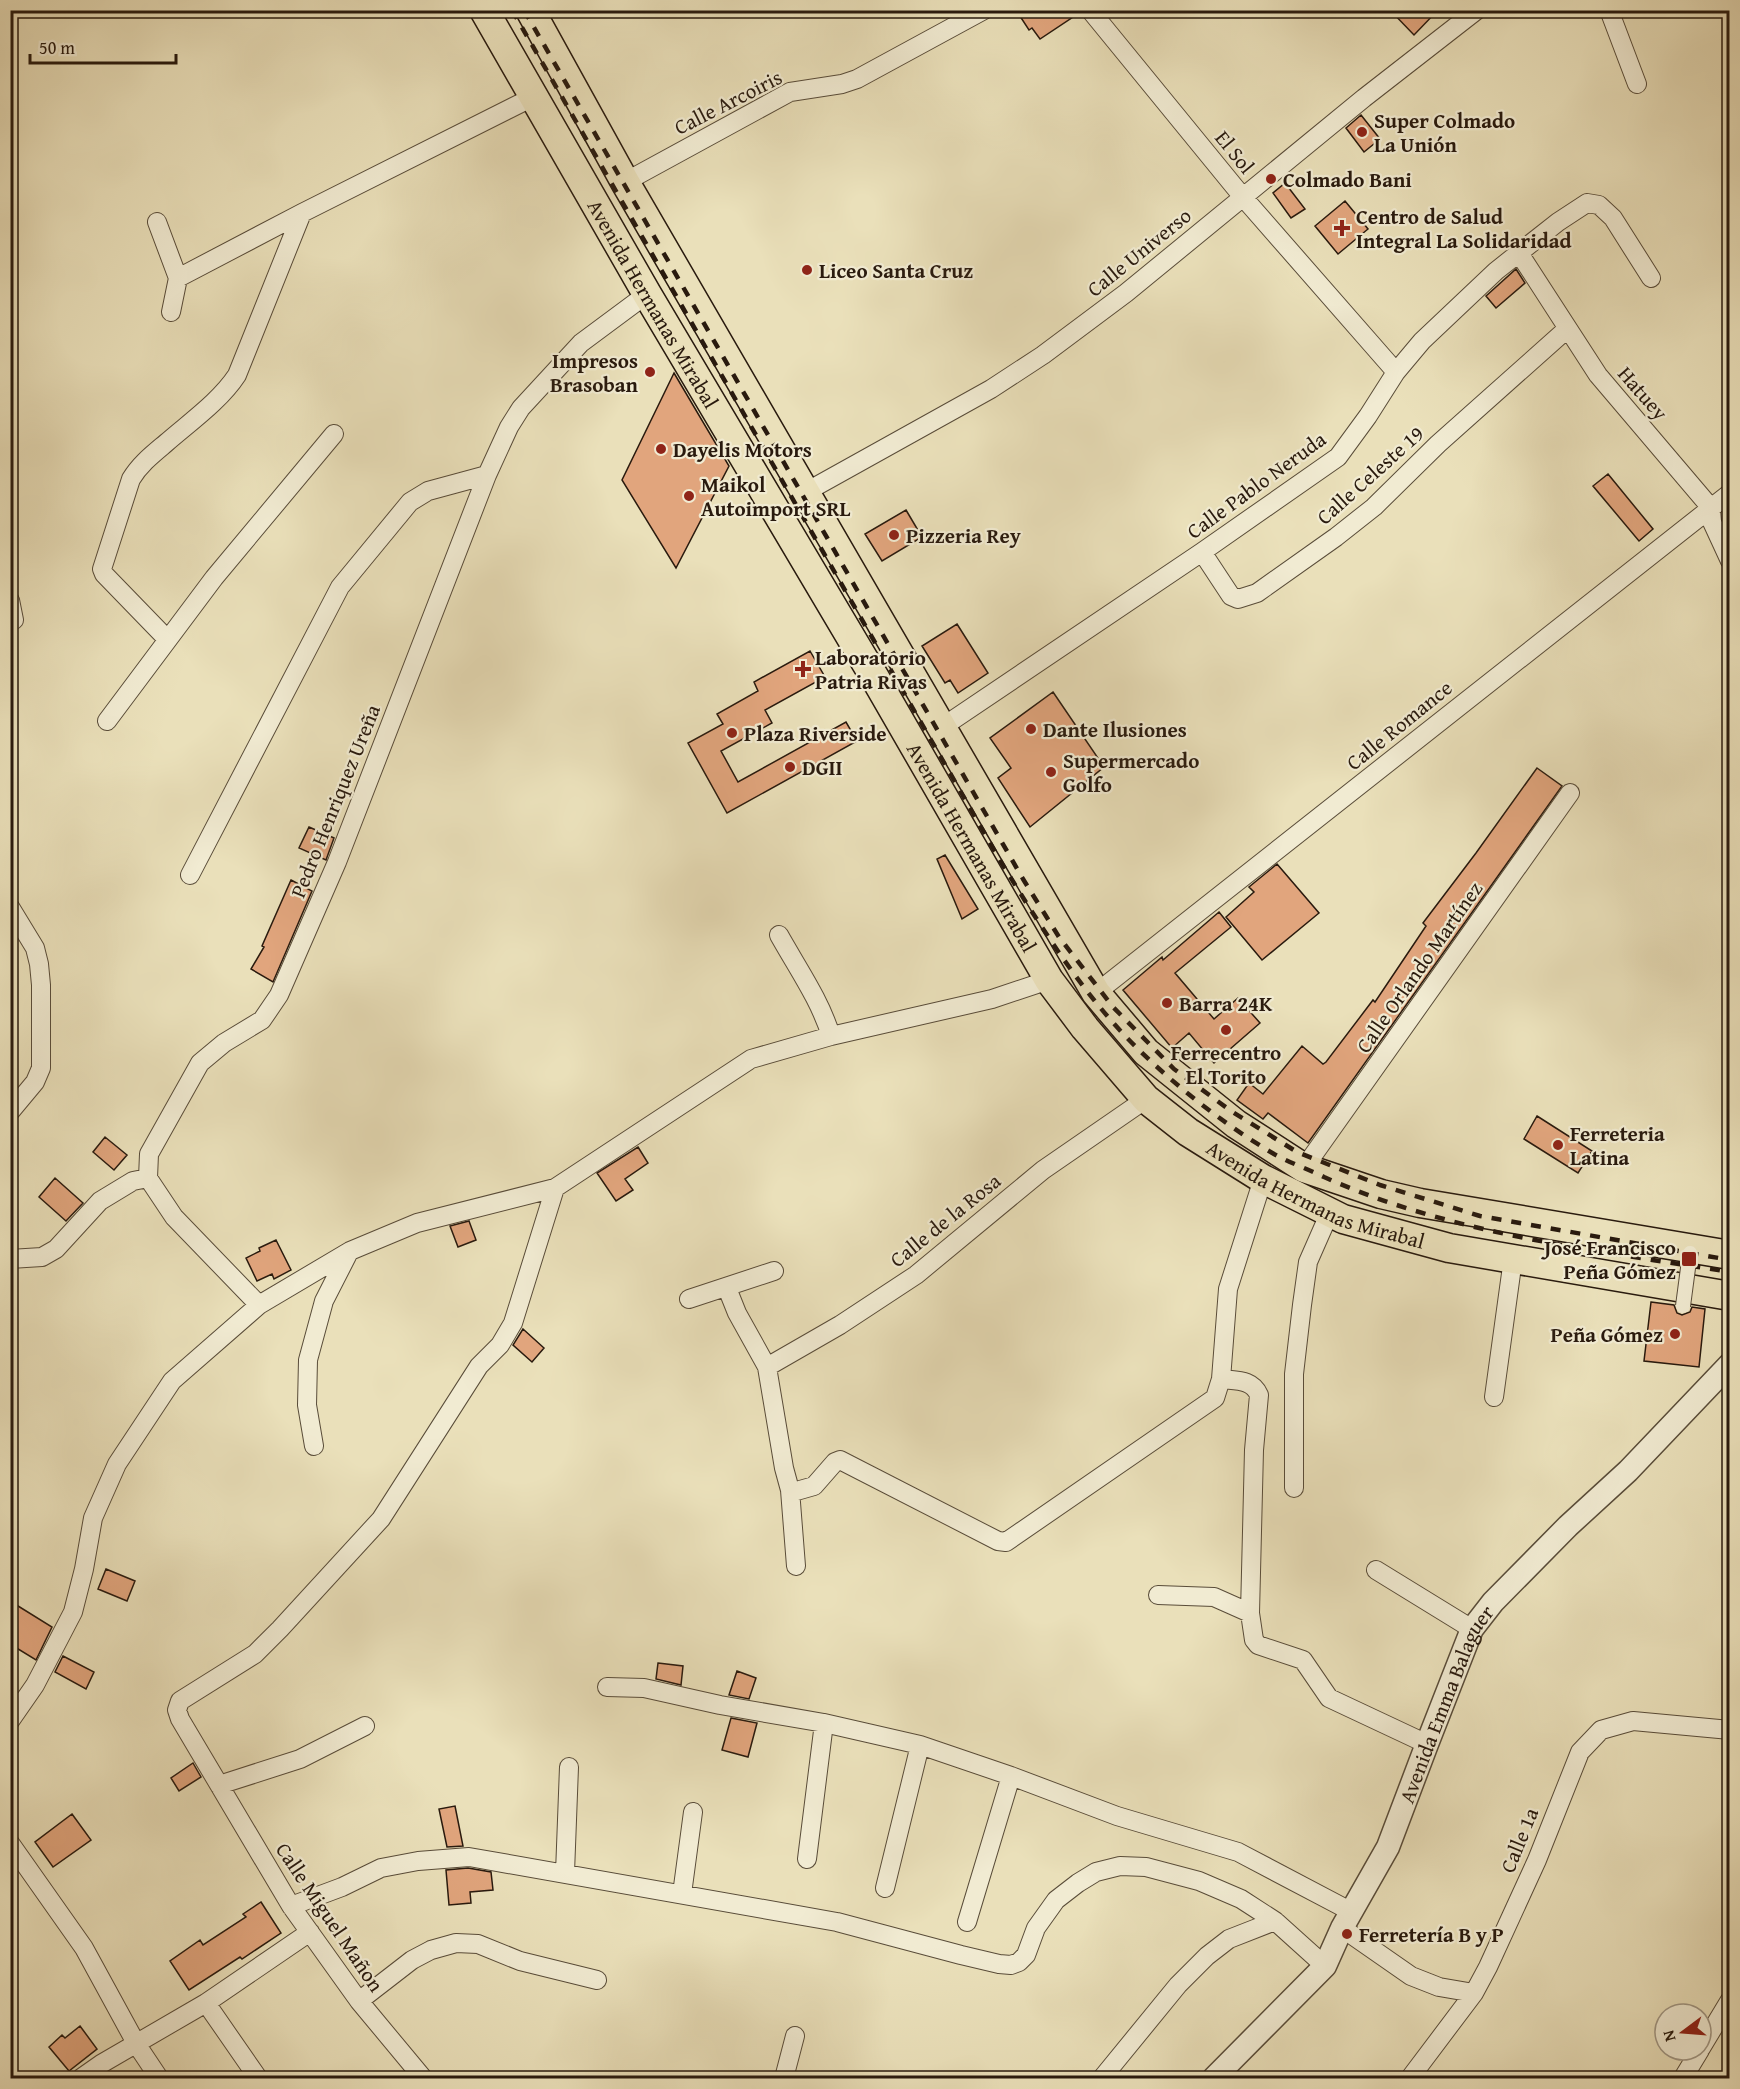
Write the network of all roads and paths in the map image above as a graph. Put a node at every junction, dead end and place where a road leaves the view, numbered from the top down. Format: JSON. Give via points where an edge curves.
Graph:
{"nodes":[{"id":1,"x":484,"y":10,"type":"edge"},
{"id":2,"x":530,"y":10,"type":"edge"},
{"id":3,"x":984,"y":10,"type":"edge"},
{"id":4,"x":1090,"y":10,"type":"edge"},
{"id":5,"x":1477,"y":10,"type":"edge"},
{"id":6,"x":1609,"y":10,"type":"edge"},
{"id":7,"x":1637,"y":84,"type":"dead end"},
{"id":8,"x":533,"y":96,"type":"junction"},
{"id":9,"x":625,"y":182,"type":"junction"},
{"id":10,"x":1242,"y":196,"type":"junction"},
{"id":11,"x":302,"y":213,"type":"junction"},
{"id":12,"x":157,"y":222,"type":"dead end"},
{"id":13,"x":1519,"y":254,"type":"junction"},
{"id":14,"x":178,"y":278,"type":"junction"},
{"id":15,"x":1651,"y":278,"type":"dead end"},
{"id":16,"x":647,"y":294,"type":"junction"},
{"id":17,"x":171,"y":312,"type":"dead end"},
{"id":18,"x":1567,"y":329,"type":"junction"},
{"id":19,"x":1396,"y":372,"type":"junction"},
{"id":20,"x":334,"y":434,"type":"dead end"},
{"id":21,"x":487,"y":475,"type":"junction"},
{"id":22,"x":804,"y":493,"type":"junction"},
{"id":23,"x":1730,"y":493,"type":"edge"},
{"id":24,"x":1711,"y":508,"type":"junction"},
{"id":25,"x":1202,"y":552,"type":"junction"},
{"id":26,"x":1730,"y":561,"type":"edge"},
{"id":27,"x":10,"y":600,"type":"edge"},
{"id":28,"x":14,"y":620,"type":"dead end"},
{"id":29,"x":167,"y":639,"type":"junction"},
{"id":30,"x":107,"y":721,"type":"dead end"},
{"id":31,"x":941,"y":728,"type":"junction"},
{"id":32,"x":1569,"y":793,"type":"dead end"},
{"id":33,"x":190,"y":876,"type":"dead end"},
{"id":34,"x":10,"y":908,"type":"edge"},
{"id":35,"x":779,"y":935,"type":"dead end"},
{"id":36,"x":1049,"y":980,"type":"junction"},
{"id":37,"x":1096,"y":993,"type":"junction"},
{"id":38,"x":831,"y":1036,"type":"junction"},
{"id":39,"x":1146,"y":1099,"type":"junction"},
{"id":40,"x":10,"y":1112,"type":"edge"},
{"id":41,"x":1304,"y":1168,"type":"junction"},
{"id":42,"x":148,"y":1178,"type":"junction"},
{"id":43,"x":1263,"y":1179,"type":"junction"},
{"id":44,"x":555,"y":1188,"type":"junction"},
{"id":45,"x":1329,"y":1212,"type":"junction"},
{"id":46,"x":350,"y":1251,"type":"junction"},
{"id":47,"x":1690,"y":1253,"type":"dead end"},
{"id":48,"x":1730,"y":1255,"type":"edge"},
{"id":49,"x":10,"y":1259,"type":"edge"},
{"id":50,"x":1513,"y":1259,"type":"junction"},
{"id":51,"x":774,"y":1271,"type":"dead end"},
{"id":52,"x":727,"y":1288,"type":"junction"},
{"id":53,"x":1730,"y":1296,"type":"edge"},
{"id":54,"x":689,"y":1299,"type":"dead end"},
{"id":55,"x":259,"y":1305,"type":"junction"},
{"id":56,"x":1683,"y":1306,"type":"dead end"},
{"id":57,"x":1730,"y":1364,"type":"edge"},
{"id":58,"x":767,"y":1367,"type":"junction"},
{"id":59,"x":1221,"y":1380,"type":"junction"},
{"id":60,"x":1494,"y":1397,"type":"dead end"},
{"id":61,"x":314,"y":1446,"type":"dead end"},
{"id":62,"x":1294,"y":1488,"type":"dead end"},
{"id":63,"x":790,"y":1490,"type":"junction"},
{"id":64,"x":796,"y":1566,"type":"dead end"},
{"id":65,"x":1376,"y":1570,"type":"dead end"},
{"id":66,"x":1158,"y":1595,"type":"dead end"},
{"id":67,"x":1250,"y":1613,"type":"junction"},
{"id":68,"x":1472,"y":1629,"type":"junction"},
{"id":69,"x":607,"y":1688,"type":"dead end"},
{"id":70,"x":10,"y":1721,"type":"edge"},
{"id":71,"x":824,"y":1723,"type":"junction"},
{"id":72,"x":365,"y":1726,"type":"dead end"},
{"id":73,"x":1730,"y":1730,"type":"edge"},
{"id":74,"x":1426,"y":1744,"type":"junction"},
{"id":75,"x":920,"y":1745,"type":"junction"},
{"id":76,"x":569,"y":1767,"type":"dead end"},
{"id":77,"x":1011,"y":1776,"type":"junction"},
{"id":78,"x":219,"y":1785,"type":"junction"},
{"id":79,"x":693,"y":1812,"type":"dead end"},
{"id":80,"x":10,"y":1843,"type":"edge"},
{"id":81,"x":807,"y":1859,"type":"dead end"},
{"id":82,"x":565,"y":1873,"type":"junction"},
{"id":83,"x":885,"y":1888,"type":"dead end"},
{"id":84,"x":682,"y":1894,"type":"junction"},
{"id":85,"x":291,"y":1906,"type":"junction"},
{"id":86,"x":1347,"y":1920,"type":"junction"},
{"id":87,"x":1275,"y":1921,"type":"junction"},
{"id":88,"x":968,"y":1922,"type":"dead end"},
{"id":89,"x":310,"y":1932,"type":"junction"},
{"id":90,"x":1324,"y":1966,"type":"junction"},
{"id":91,"x":597,"y":1980,"type":"dead end"},
{"id":92,"x":1474,"y":1993,"type":"junction"},
{"id":93,"x":1730,"y":2000,"type":"edge"},
{"id":94,"x":359,"y":2001,"type":"junction"},
{"id":95,"x":206,"y":2003,"type":"junction"},
{"id":96,"x":1713,"y":2028,"type":"edge"},
{"id":97,"x":795,"y":2036,"type":"dead end"},
{"id":98,"x":136,"y":2045,"type":"junction"},
{"id":99,"x":1693,"y":2062,"type":"edge"},
{"id":100,"x":81,"y":2079,"type":"edge"},
{"id":101,"x":159,"y":2079,"type":"edge"},
{"id":102,"x":258,"y":2079,"type":"edge"},
{"id":103,"x":423,"y":2079,"type":"edge"},
{"id":104,"x":784,"y":2079,"type":"edge"},
{"id":105,"x":1102,"y":2079,"type":"edge"},
{"id":106,"x":1214,"y":2079,"type":"edge"},
{"id":107,"x":1410,"y":2079,"type":"edge"},
{"id":108,"x":1683,"y":2079,"type":"edge"}],
"edges":[{"from":1,"to":8,"type":"main road","name":"Avenida Hermanas Mirabal"},
{"from":2,"to":9,"type":"main road","name":"Avenida Hermanas Mirabal"},
{"from":3,"to":9,"type":"street","name":"Calle Arcoiris","via":[[857,79],[790,92]]},
{"from":4,"to":10,"type":"street","name":"El Sol"},
{"from":5,"to":10,"type":"street","name":"Calle Universo"},
{"from":6,"to":7,"type":"street"},
{"from":8,"to":11,"type":"street"},
{"from":8,"to":16,"type":"main road","name":"Avenida Hermanas Mirabal"},
{"from":9,"to":22,"type":"main road","name":"Avenida Hermanas Mirabal"},
{"from":10,"to":19,"type":"street","name":"El Sol"},
{"from":10,"to":22,"type":"street","name":"Calle Universo","via":[[1126,293],[1043,355],[991,389]]},
{"from":11,"to":14,"type":"street"},
{"from":11,"to":29,"type":"street","via":[[237,375],[189,424],[138,467],[102,569]]},
{"from":12,"to":14,"type":"street"},
{"from":13,"to":15,"type":"street","name":"Calle Pablo Neruda","via":[[1587,203],[1599,206],[1613,218]]},
{"from":13,"to":18,"type":"street","name":"Hatuey"},
{"from":13,"to":19,"type":"street","name":"Calle Pablo Neruda","via":[[1422,341]]},
{"from":14,"to":17,"type":"street"},
{"from":16,"to":21,"type":"street","name":"Pedro Henriquez Ureña","via":[[581,343],[521,408]]},
{"from":16,"to":36,"type":"main road","name":"Avenida Hermanas Mirabal"},
{"from":18,"to":24,"type":"street","name":"Hatuey","via":[[1598,375]]},
{"from":18,"to":25,"type":"street","name":"Calle Celeste 19","via":[[1445,437],[1374,507],[1257,593],[1238,599],[1231,596]]},
{"from":19,"to":25,"type":"street","name":"Calle Pablo Neruda","via":[[1338,457]]},
{"from":20,"to":29,"type":"street"},
{"from":21,"to":33,"type":"street","via":[[428,491],[410,502],[340,588]]},
{"from":21,"to":42,"type":"street","name":"Pedro Henriquez Ureña","via":[[337,862],[279,995],[262,1020],[200,1063],[149,1154]]},
{"from":22,"to":31,"type":"main road","name":"Avenida Hermanas Mirabal"},
{"from":23,"to":24,"type":"street","name":"Calle Romance"},
{"from":24,"to":26,"type":"street","name":"Hatuey","via":[[1712,522]]},
{"from":24,"to":37,"type":"street","name":"Calle Romance"},
{"from":25,"to":31,"type":"street","name":"Calle Pablo Neruda"},
{"from":27,"to":28,"type":"street"},
{"from":29,"to":30,"type":"street"},
{"from":31,"to":37,"type":"main road","name":"Avenida Hermanas Mirabal"},
{"from":32,"to":41,"type":"street","name":"Calle Orlando Martínez"},
{"from":34,"to":40,"type":"street","via":[[35,948],[41,986],[41,1068],[35,1082]]},
{"from":35,"to":38,"type":"street","via":[[814,995]]},
{"from":36,"to":38,"type":"street","via":[[993,999]]},
{"from":36,"to":39,"type":"main road","name":"Avenida Hermanas Mirabal"},
{"from":37,"to":41,"type":"main road","name":"Avenida Hermanas Mirabal","via":[[1146,1052],[1236,1124]]},
{"from":38,"to":44,"type":"street","via":[[751,1059]]},
{"from":39,"to":43,"type":"main road","name":"Avenida Hermanas Mirabal","via":[[1188,1132]]},
{"from":39,"to":58,"type":"street","name":"Calle de la Rosa","via":[[1043,1170],[916,1275]]},
{"from":41,"to":48,"type":"main road","name":"Avenida Hermanas Mirabal","via":[[1381,1194],[1430,1205]]},
{"from":42,"to":49,"type":"street","via":[[133,1181],[100,1201],[56,1250],[42,1257]]},
{"from":42,"to":55,"type":"street","via":[[174,1217]]},
{"from":43,"to":45,"type":"main road","name":"Avenida Hermanas Mirabal"},
{"from":43,"to":59,"type":"street","via":[[1228,1289]]},
{"from":44,"to":46,"type":"street","via":[[417,1223]]},
{"from":44,"to":78,"type":"street","name":"Calle Miguel Mañon","via":[[513,1323],[500,1345],[479,1366],[381,1519],[255,1654],[180,1701],[180,1719]]},
{"from":45,"to":50,"type":"main road","name":"Avenida Hermanas Mirabal","via":[[1449,1248]]},
{"from":45,"to":62,"type":"street","via":[[1308,1262],[1302,1305],[1294,1374]]},
{"from":46,"to":55,"type":"street"},
{"from":46,"to":61,"type":"street","via":[[324,1301],[308,1360],[308,1405]]},
{"from":47,"to":56,"type":"street","bridge":true},
{"from":50,"to":53,"type":"main road","name":"Avenida Hermanas Mirabal"},
{"from":50,"to":60,"type":"street"},
{"from":51,"to":52,"type":"street"},
{"from":52,"to":54,"type":"street"},
{"from":52,"to":58,"type":"street"},
{"from":55,"to":70,"type":"street","via":[[172,1381],[117,1464],[93,1518],[73,1612],[35,1685]]},
{"from":57,"to":68,"type":"street","name":"Avenida Emma Balaguer","via":[[1628,1471],[1493,1602]]},
{"from":58,"to":63,"type":"street"},
{"from":59,"to":63,"type":"street","via":[[1211,1402],[1004,1543],[840,1460],[812,1488]]},
{"from":59,"to":67,"type":"street","via":[[1251,1383],[1259,1395]]},
{"from":63,"to":64,"type":"street"},
{"from":65,"to":68,"type":"street"},
{"from":66,"to":67,"type":"street","via":[[1214,1597]]},
{"from":67,"to":74,"type":"street","via":[[1258,1645],[1303,1660],[1329,1698]]},
{"from":68,"to":74,"type":"street","name":"Avenida Emma Balaguer"},
{"from":69,"to":71,"type":"street","via":[[644,1688],[720,1706]]},
{"from":71,"to":75,"type":"street"},
{"from":71,"to":81,"type":"street"},
{"from":72,"to":78,"type":"street","via":[[300,1759]]},
{"from":73,"to":92,"type":"street","name":"Calle 1a","via":[[1633,1721],[1601,1730],[1580,1752],[1537,1860]]},
{"from":74,"to":86,"type":"street","name":"Avenida Emma Balaguer","via":[[1388,1847]]},
{"from":75,"to":77,"type":"street"},
{"from":75,"to":83,"type":"street"},
{"from":76,"to":82,"type":"street"},
{"from":77,"to":86,"type":"street","via":[[1117,1816],[1238,1852]]},
{"from":77,"to":88,"type":"street"},
{"from":78,"to":85,"type":"street","name":"Calle Miguel Mañon"},
{"from":79,"to":84,"type":"street"},
{"from":80,"to":98,"type":"street","via":[[84,1948]]},
{"from":82,"to":84,"type":"street"},
{"from":82,"to":85,"type":"street","via":[[470,1857],[418,1861],[381,1868]]},
{"from":84,"to":87,"type":"street","via":[[837,1922],[1011,1965],[1026,1955],[1036,1928],[1056,1900],[1096,1872],[1120,1866],[1146,1867],[1198,1881],[1241,1899]]},
{"from":85,"to":89,"type":"street","name":"Calle Miguel Mañon"},
{"from":86,"to":90,"type":"street","name":"Avenida Emma Balaguer"},
{"from":86,"to":92,"type":"street","via":[[1412,1976],[1439,1987]]},
{"from":87,"to":90,"type":"street"},
{"from":87,"to":105,"type":"street","via":[[1228,1939],[1207,1956],[1178,1985]]},
{"from":89,"to":94,"type":"street","name":"Calle Miguel Mañon"},
{"from":89,"to":95,"type":"street"},
{"from":90,"to":106,"type":"street","name":"Avenida Emma Balaguer"},
{"from":91,"to":94,"type":"street","via":[[520,1961],[478,1944],[456,1943],[412,1960]]},
{"from":92,"to":107,"type":"street","name":"Calle 1a"},
{"from":93,"to":96,"type":"street"},
{"from":94,"to":103,"type":"street","name":"Calle Miguel Mañon"},
{"from":95,"to":98,"type":"street"},
{"from":95,"to":102,"type":"street"},
{"from":97,"to":104,"type":"street"},
{"from":98,"to":100,"type":"street"},
{"from":98,"to":101,"type":"street"},
{"from":99,"to":108,"type":"street"}]}
